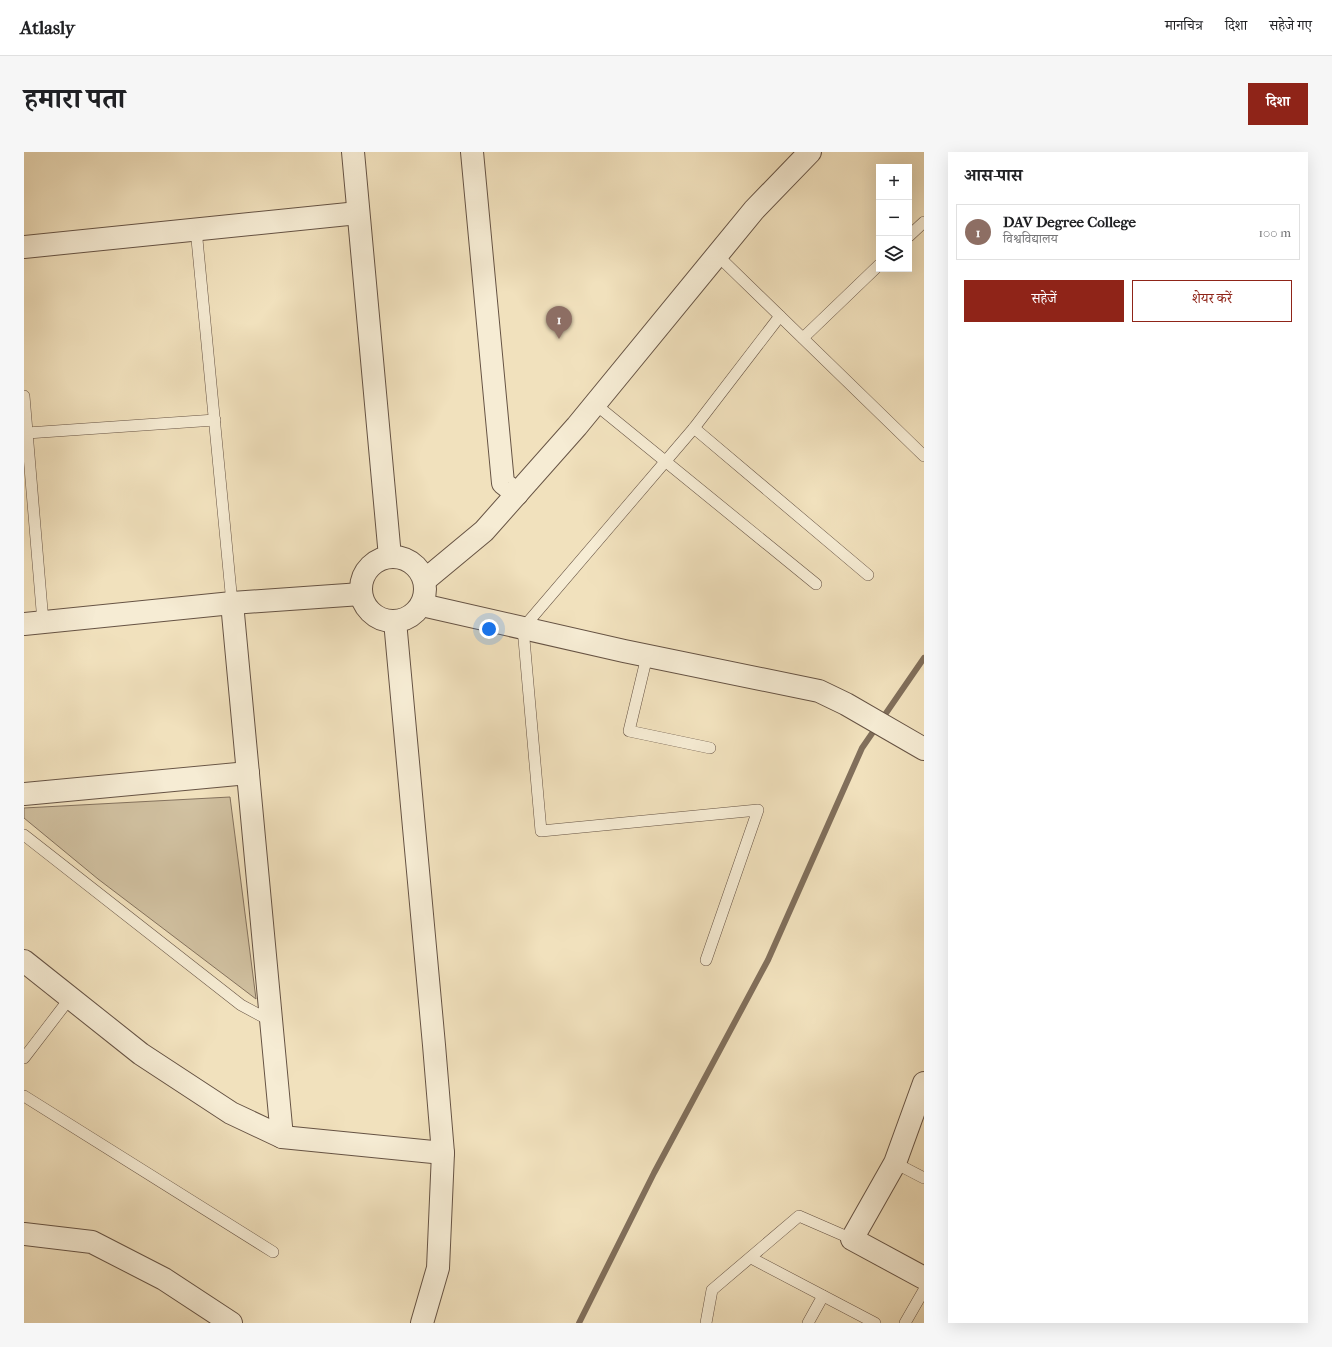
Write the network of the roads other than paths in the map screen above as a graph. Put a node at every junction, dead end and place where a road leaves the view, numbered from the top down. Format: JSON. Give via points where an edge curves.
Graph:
{"nodes":[{"id":1,"x":353,"y":152,"type":"edge"},
{"id":2,"x":472,"y":152,"type":"edge"},
{"id":3,"x":810,"y":152,"type":"edge"},
{"id":4,"x":358,"y":213,"type":"junction"},
{"id":5,"x":924,"y":222,"type":"edge"},
{"id":6,"x":196,"y":229,"type":"junction"},
{"id":7,"x":912,"y":233,"type":"edge"},
{"id":8,"x":24,"y":247,"type":"edge"},
{"id":9,"x":717,"y":255,"type":"junction"},
{"id":10,"x":876,"y":268,"type":"edge"},
{"id":11,"x":780,"y":316,"type":"junction"},
{"id":12,"x":803,"y":338,"type":"junction"},
{"id":13,"x":24,"y":396,"type":"edge"},
{"id":14,"x":595,"y":404,"type":"junction"},
{"id":15,"x":214,"y":420,"type":"junction"},
{"id":16,"x":694,"y":428,"type":"junction"},
{"id":17,"x":27,"y":433,"type":"junction"},
{"id":18,"x":924,"y":456,"type":"edge"},
{"id":19,"x":666,"y":461,"type":"junction"},
{"id":20,"x":517,"y":494,"type":"junction"},
{"id":21,"x":390,"y":557,"type":"junction"},
{"id":22,"x":868,"y":575,"type":"dead end"},
{"id":23,"x":425,"y":580,"type":"junction"},
{"id":24,"x":816,"y":584,"type":"dead end"},
{"id":25,"x":361,"y":594,"type":"junction"},
{"id":26,"x":232,"y":603,"type":"junction"},
{"id":27,"x":422,"y":605,"type":"junction"},
{"id":28,"x":395,"y":621,"type":"junction"},
{"id":29,"x":34,"y":623,"type":"edge"},
{"id":30,"x":523,"y":628,"type":"junction"},
{"id":31,"x":647,"y":656,"type":"junction"},
{"id":32,"x":710,"y":748,"type":"dead end"},
{"id":33,"x":924,"y":748,"type":"edge"},
{"id":34,"x":248,"y":773,"type":"junction"},
{"id":35,"x":24,"y":794,"type":"edge"},
{"id":36,"x":24,"y":835,"type":"edge"},
{"id":37,"x":706,"y":960,"type":"dead end"},
{"id":38,"x":24,"y":961,"type":"edge"},
{"id":39,"x":70,"y":998,"type":"junction"},
{"id":40,"x":271,"y":1021,"type":"junction"},
{"id":41,"x":24,"y":1058,"type":"edge"},
{"id":42,"x":924,"y":1083,"type":"edge"},
{"id":43,"x":24,"y":1096,"type":"edge"},
{"id":44,"x":282,"y":1137,"type":"junction"},
{"id":45,"x":442,"y":1154,"type":"junction"},
{"id":46,"x":894,"y":1163,"type":"junction"},
{"id":47,"x":924,"y":1178,"type":"edge"},
{"id":48,"x":24,"y":1234,"type":"edge"},
{"id":49,"x":852,"y":1239,"type":"junction"},
{"id":50,"x":273,"y":1252,"type":"dead end"},
{"id":51,"x":751,"y":1258,"type":"junction"},
{"id":52,"x":924,"y":1278,"type":"edge"},
{"id":53,"x":924,"y":1290,"type":"edge"},
{"id":54,"x":823,"y":1296,"type":"junction"},
{"id":55,"x":855,"y":1313,"type":"junction"},
{"id":56,"x":231,"y":1323,"type":"edge"},
{"id":57,"x":422,"y":1323,"type":"edge"},
{"id":58,"x":706,"y":1323,"type":"edge"},
{"id":59,"x":808,"y":1323,"type":"edge"},
{"id":60,"x":850,"y":1323,"type":"edge"},
{"id":61,"x":875,"y":1323,"type":"edge"},
{"id":62,"x":906,"y":1323,"type":"edge"}],
"edges":[{"from":1,"to":4,"type":"street"},
{"from":2,"to":20,"type":"street","via":[[503,483]]},
{"from":3,"to":9,"type":"street","via":[[754,210]]},
{"from":4,"to":6,"type":"street"},
{"from":4,"to":21,"type":"street"},
{"from":5,"to":7,"type":"lane"},
{"from":6,"to":8,"type":"street"},
{"from":6,"to":15,"type":"lane"},
{"from":9,"to":11,"type":"lane"},
{"from":9,"to":14,"type":"street"},
{"from":10,"to":12,"type":"lane"},
{"from":11,"to":12,"type":"lane"},
{"from":11,"to":16,"type":"lane"},
{"from":12,"to":18,"type":"lane"},
{"from":13,"to":17,"type":"lane"},
{"from":14,"to":19,"type":"lane"},
{"from":14,"to":20,"type":"street"},
{"from":15,"to":17,"type":"lane"},
{"from":15,"to":26,"type":"lane"},
{"from":16,"to":19,"type":"lane"},
{"from":16,"to":22,"type":"lane"},
{"from":17,"to":29,"type":"lane"},
{"from":19,"to":24,"type":"lane"},
{"from":19,"to":30,"type":"lane"},
{"from":20,"to":23,"type":"street","via":[[484,531]]},
{"from":21,"to":23,"type":"street","via":[[408,560],[418,567]]},
{"from":21,"to":25,"type":"street","via":[[372,564],[364,574]]},
{"from":23,"to":27,"type":"street","via":[[426,593]]},
{"from":25,"to":26,"type":"street"},
{"from":25,"to":28,"type":"street","via":[[367,609],[377,618],[388,622]]},
{"from":26,"to":29,"type":"street"},
{"from":26,"to":34,"type":"street"},
{"from":27,"to":28,"type":"street","via":[[415,614],[402,621]]},
{"from":27,"to":30,"type":"street"},
{"from":28,"to":45,"type":"street"},
{"from":30,"to":31,"type":"street"},
{"from":30,"to":37,"type":"lane","via":[[541,831],[758,810]]},
{"from":31,"to":32,"type":"lane","via":[[629,731]]},
{"from":31,"to":33,"type":"street","via":[[819,691]]},
{"from":34,"to":35,"type":"street"},
{"from":34,"to":40,"type":"street"},
{"from":36,"to":40,"type":"lane","via":[[241,1004]]},
{"from":38,"to":39,"type":"street"},
{"from":39,"to":41,"type":"lane"},
{"from":39,"to":44,"type":"street","via":[[147,1058],[231,1113]]},
{"from":40,"to":44,"type":"street"},
{"from":42,"to":46,"type":"street"},
{"from":43,"to":50,"type":"lane"},
{"from":44,"to":45,"type":"street"},
{"from":45,"to":57,"type":"street","via":[[438,1268]]},
{"from":46,"to":47,"type":"lane"},
{"from":46,"to":49,"type":"street"},
{"from":48,"to":56,"type":"street","via":[[92,1242],[164,1279]]},
{"from":49,"to":51,"type":"lane","via":[[799,1216]]},
{"from":49,"to":52,"type":"street"},
{"from":51,"to":54,"type":"lane"},
{"from":51,"to":58,"type":"lane","via":[[712,1290]]},
{"from":53,"to":62,"type":"lane"},
{"from":54,"to":55,"type":"lane"},
{"from":54,"to":59,"type":"lane"},
{"from":55,"to":60,"type":"lane"},
{"from":55,"to":61,"type":"lane"}]}
